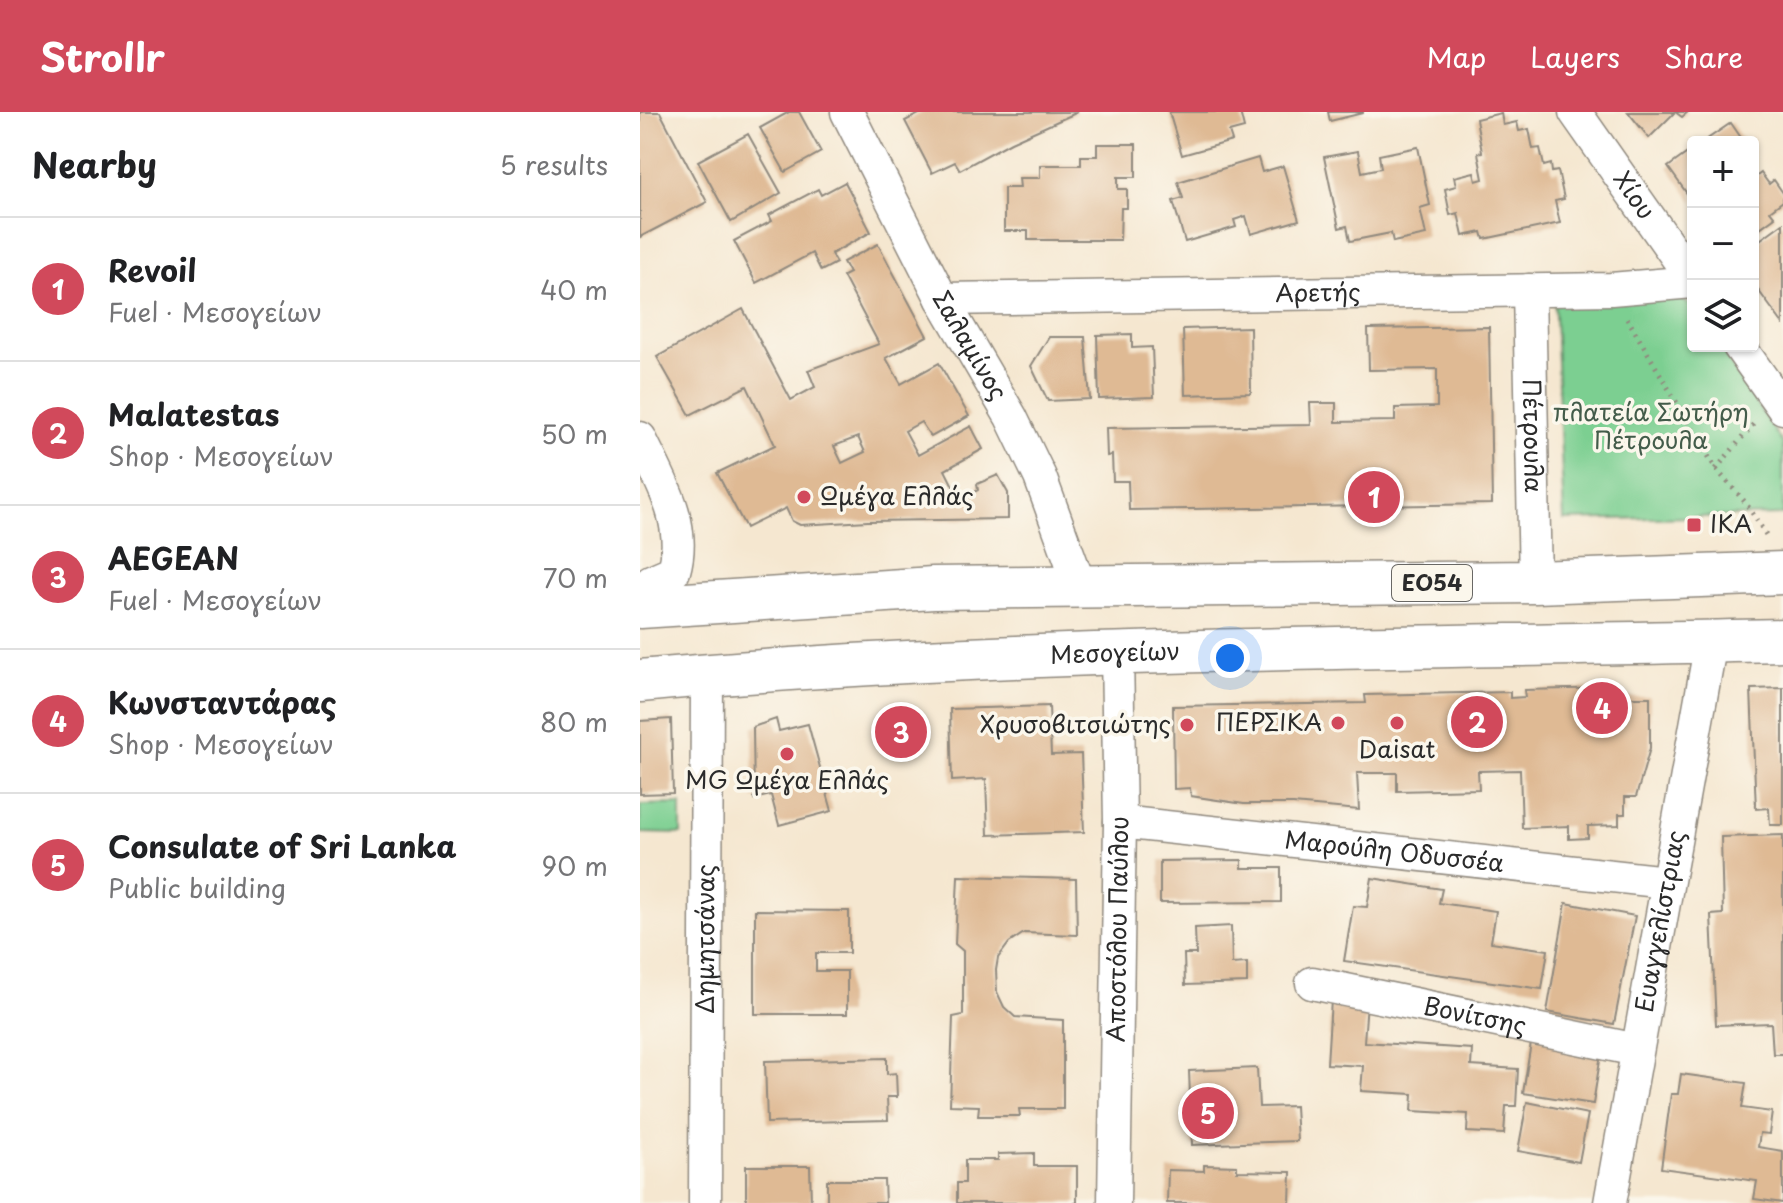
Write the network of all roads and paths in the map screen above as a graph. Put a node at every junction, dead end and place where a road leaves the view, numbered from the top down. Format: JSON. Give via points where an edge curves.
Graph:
{"nodes":[{"id":1,"x":847,"y":112,"type":"edge"},
{"id":2,"x":1575,"y":112,"type":"edge"},
{"id":3,"x":1692,"y":280,"type":"edge"},
{"id":4,"x":1687,"y":282,"type":"edge"},
{"id":5,"x":1611,"y":289,"type":"junction"},
{"id":6,"x":1529,"y":290,"type":"junction"},
{"id":7,"x":942,"y":299,"type":"junction"},
{"id":8,"x":1743,"y":352,"type":"edge"},
{"id":9,"x":1779,"y":403,"type":"edge"},
{"id":10,"x":640,"y":438,"type":"edge"},
{"id":11,"x":1716,"y":469,"type":"junction"},
{"id":12,"x":1779,"y":562,"type":"edge"},
{"id":13,"x":1535,"y":582,"type":"junction"},
{"id":14,"x":1080,"y":586,"type":"junction"},
{"id":15,"x":647,"y":588,"type":"edge"},
{"id":16,"x":1783,"y":640,"type":"edge"},
{"id":17,"x":1711,"y":642,"type":"junction"},
{"id":18,"x":1117,"y":654,"type":"junction"},
{"id":19,"x":707,"y":675,"type":"junction"},
{"id":20,"x":640,"y":681,"type":"edge"},
{"id":21,"x":1120,"y":822,"type":"junction"},
{"id":22,"x":1667,"y":882,"type":"junction"},
{"id":23,"x":1312,"y":983,"type":"dead end"},
{"id":24,"x":1637,"y":1050,"type":"junction"},
{"id":25,"x":705,"y":1203,"type":"edge"},
{"id":26,"x":1114,"y":1203,"type":"edge"},
{"id":27,"x":1610,"y":1203,"type":"edge"}],
"edges":[{"from":1,"to":7,"type":"street","name":"Σαλαμίνος"},
{"from":2,"to":3,"type":"street","name":"Χίου"},
{"from":4,"to":5,"type":"street","name":"Αρετής"},
{"from":5,"to":6,"type":"street","name":"Αρετής"},
{"from":5,"to":11,"type":"path"},
{"from":6,"to":7,"type":"street","name":"Αρετής"},
{"from":6,"to":13,"type":"street","name":"Πέτρουλα"},
{"from":7,"to":14,"type":"street","name":"Σαλαμίνος","via":[[1040,477]]},
{"from":8,"to":9,"type":"street"},
{"from":9,"to":11,"type":"path"},
{"from":10,"to":15,"type":"street","via":[[679,533],[674,571]]},
{"from":11,"to":12,"type":"path","via":[[1746,503]]},
{"from":12,"to":13,"type":"main road","number":"ΕΟ54"},
{"from":13,"to":14,"type":"main road","number":"ΕΟ54"},
{"from":14,"to":15,"type":"main road","number":"ΕΟ54"},
{"from":16,"to":17,"type":"main road","name":"Μεσογείων"},
{"from":17,"to":18,"type":"main road","name":"Μεσογείων"},
{"from":17,"to":22,"type":"street","name":"Ευαγγελίστριας"},
{"from":18,"to":19,"type":"main road","name":"Μεσογείων"},
{"from":18,"to":21,"type":"street","name":"Αποστόλου Παύλου"},
{"from":19,"to":20,"type":"main road","name":"Μεσογείων"},
{"from":19,"to":25,"type":"street","name":"Δημητσάνας"},
{"from":21,"to":22,"type":"street","name":"Μαρούλη Οδυσσέα"},
{"from":21,"to":26,"type":"street","name":"Αποστόλου Παύλου"},
{"from":22,"to":24,"type":"street","name":"Ευαγγελίστριας"},
{"from":23,"to":24,"type":"street","name":"Βονίτσης"},
{"from":24,"to":27,"type":"street","name":"Ευαγγελίστριας"}]}
